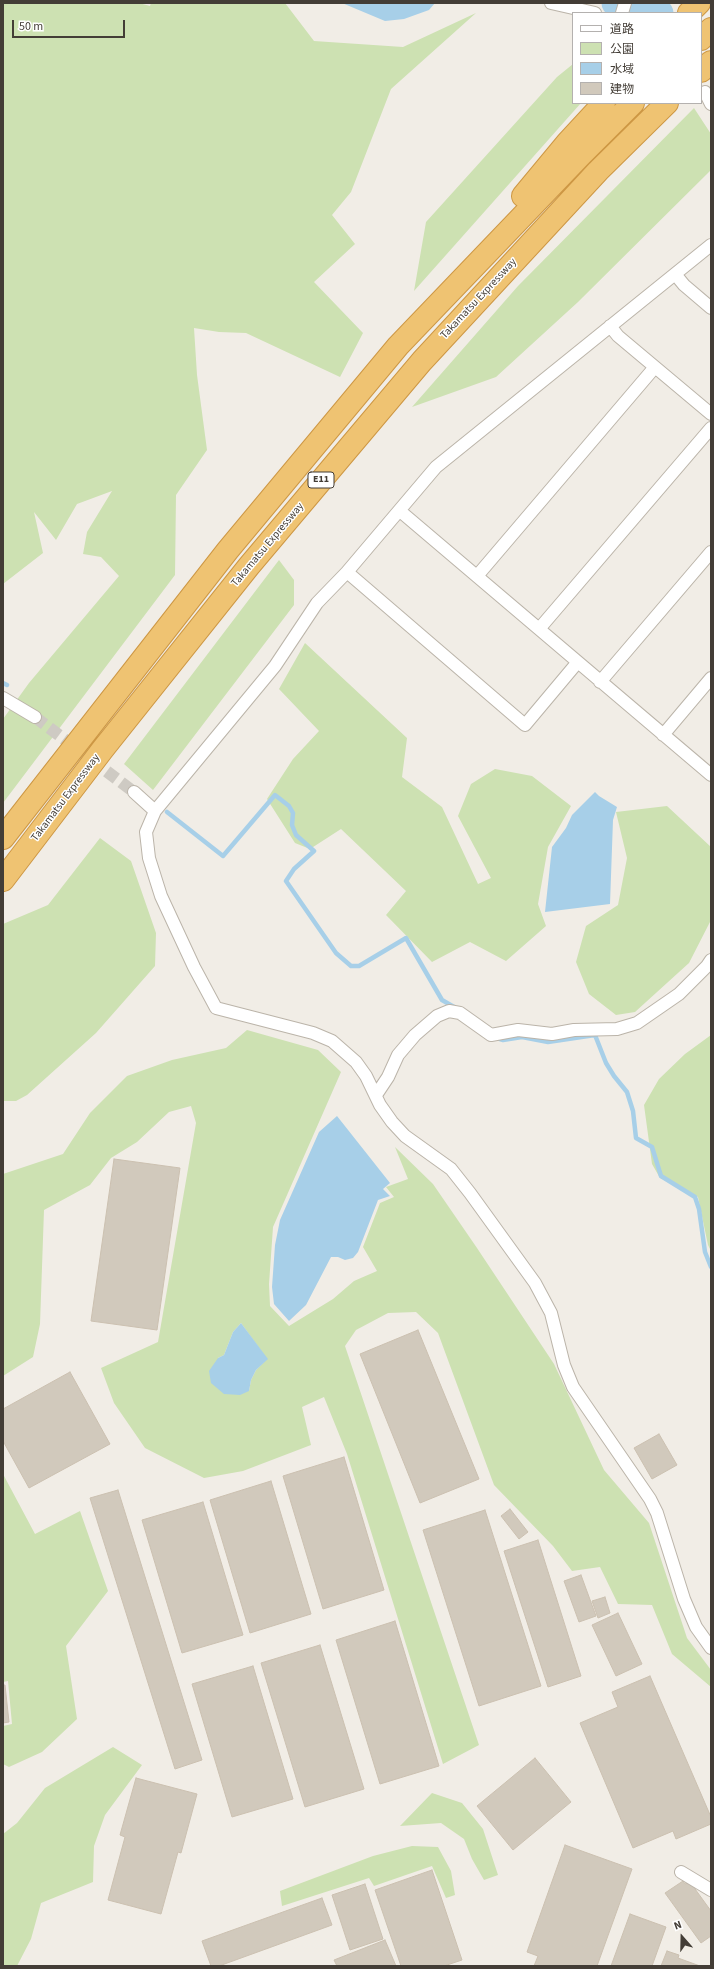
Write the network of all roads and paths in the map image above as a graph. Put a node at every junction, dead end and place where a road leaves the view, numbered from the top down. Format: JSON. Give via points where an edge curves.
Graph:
{"nodes":[{"id":1,"x":551,"y":3,"type":"edge"},
{"id":2,"x":698,"y":3,"type":"edge"},
{"id":3,"x":591,"y":12,"type":"edge"},
{"id":4,"x":690,"y":12,"type":"edge"},
{"id":5,"x":711,"y":29,"type":"edge"},
{"id":6,"x":702,"y":38,"type":"edge"},
{"id":7,"x":711,"y":62,"type":"edge"},
{"id":8,"x":703,"y":82,"type":"edge"},
{"id":9,"x":603,"y":104,"type":"edge"},
{"id":10,"x":632,"y":104,"type":"edge"},
{"id":11,"x":666,"y":104,"type":"edge"},
{"id":12,"x":711,"y":104,"type":"edge"},
{"id":13,"x":711,"y":245,"type":"edge"},
{"id":14,"x":675,"y":274,"type":"junction"},
{"id":15,"x":711,"y":308,"type":"edge"},
{"id":16,"x":610,"y":326,"type":"junction"},
{"id":17,"x":398,"y":346,"type":"junction"},
{"id":18,"x":655,"y":367,"type":"junction"},
{"id":19,"x":711,"y":414,"type":"edge"},
{"id":20,"x":711,"y":428,"type":"edge"},
{"id":21,"x":400,"y":511,"type":"junction"},
{"id":22,"x":711,"y":552,"type":"edge"},
{"id":23,"x":347,"y":572,"type":"junction"},
{"id":24,"x":477,"y":576,"type":"junction"},
{"id":25,"x":539,"y":629,"type":"junction"},
{"id":26,"x":577,"y":663,"type":"junction"},
{"id":27,"x":711,"y":678,"type":"edge"},
{"id":28,"x":600,"y":682,"type":"junction"},
{"id":29,"x":3,"y":698,"type":"edge"},
{"id":30,"x":35,"y":717,"type":"tunnel mouth"},
{"id":31,"x":664,"y":735,"type":"junction"},
{"id":32,"x":711,"y":775,"type":"edge"},
{"id":33,"x":134,"y":792,"type":"tunnel mouth"},
{"id":34,"x":155,"y":811,"type":"junction"},
{"id":35,"x":3,"y":838,"type":"edge"},
{"id":36,"x":3,"y":880,"type":"edge"},
{"id":37,"x":711,"y":960,"type":"edge"},
{"id":38,"x":376,"y":1095,"type":"junction"},
{"id":39,"x":711,"y":1648,"type":"edge"},
{"id":40,"x":681,"y":1872,"type":"dead end"},
{"id":41,"x":711,"y":1890,"type":"edge"}],
"edges":[{"from":1,"to":3,"type":"street"},
{"from":2,"to":4,"type":"highway"},
{"from":5,"to":6,"type":"highway"},
{"from":7,"to":8,"type":"highway"},
{"from":8,"to":12,"type":"street"},
{"from":9,"to":17,"type":"highway","via":[[567,143]]},
{"from":10,"to":17,"type":"highway","name":"Takamatsu Expressway","number":"E11"},
{"from":11,"to":36,"type":"highway","name":"Takamatsu Expressway","number":"E11","via":[[598,171],[422,361],[249,566],[103,749]]},
{"from":13,"to":14,"type":"street"},
{"from":14,"to":15,"type":"street"},
{"from":14,"to":16,"type":"street"},
{"from":16,"to":18,"type":"street","via":[[618,336]]},
{"from":16,"to":21,"type":"street","via":[[436,467]]},
{"from":17,"to":35,"type":"highway","name":"Takamatsu Expressway","number":"E11","via":[[228,550]]},
{"from":18,"to":19,"type":"street"},
{"from":18,"to":24,"type":"street"},
{"from":20,"to":25,"type":"street"},
{"from":21,"to":23,"type":"street"},
{"from":21,"to":24,"type":"street"},
{"from":22,"to":28,"type":"street"},
{"from":23,"to":26,"type":"street","via":[[525,725]]},
{"from":23,"to":34,"type":"street","via":[[317,603],[275,666]]},
{"from":24,"to":25,"type":"street"},
{"from":25,"to":26,"type":"street"},
{"from":26,"to":28,"type":"street"},
{"from":27,"to":31,"type":"street"},
{"from":28,"to":31,"type":"street"},
{"from":29,"to":30,"type":"street"},
{"from":31,"to":32,"type":"street"},
{"from":33,"to":34,"type":"street"},
{"from":34,"to":38,"type":"street","via":[[146,832],[149,858],[161,896],[216,1008],[314,1033],[332,1041],[356,1062]]},
{"from":37,"to":38,"type":"street","via":[[679,994],[637,1023],[617,1030],[574,1030],[552,1034],[518,1030],[491,1035],[460,1012],[448,1011],[437,1016],[415,1035],[398,1055]]},
{"from":38,"to":39,"type":"street","via":[[392,1122],[405,1136],[451,1168],[535,1283],[551,1313],[564,1365],[573,1387],[650,1499],[684,1600],[696,1627]]},
{"from":40,"to":41,"type":"street"}]}
